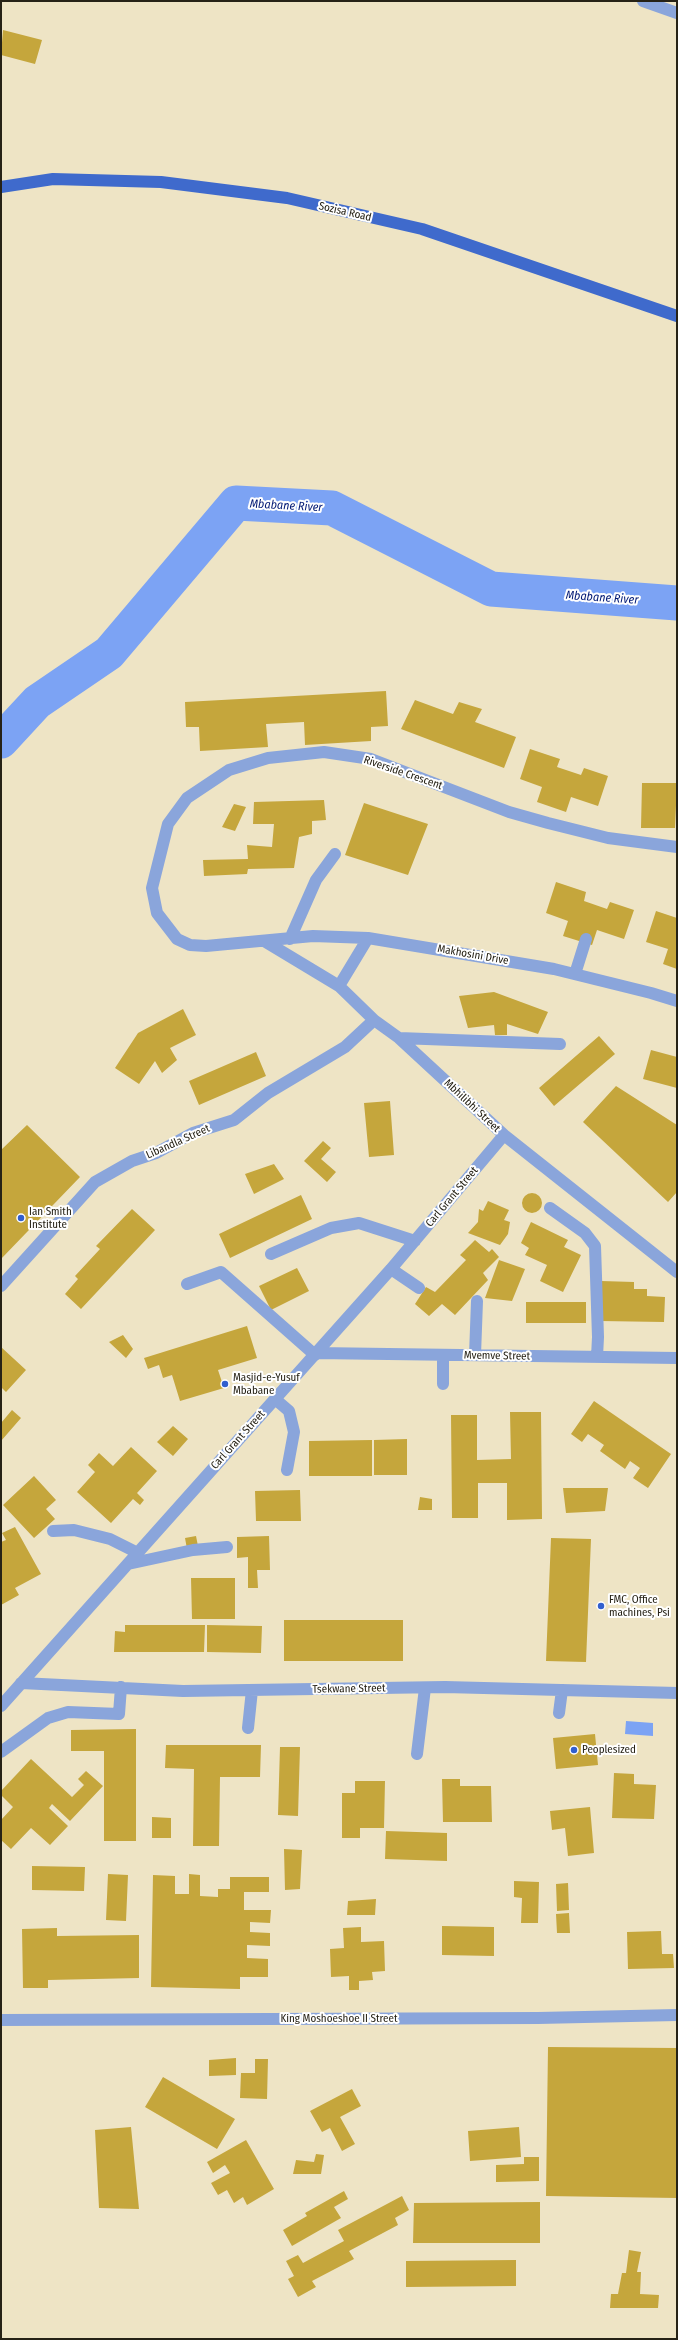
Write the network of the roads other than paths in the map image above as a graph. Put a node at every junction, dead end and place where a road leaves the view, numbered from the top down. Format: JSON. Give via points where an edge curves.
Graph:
{"nodes":[{"id":1,"x":643,"y":1,"type":"edge"},
{"id":2,"x":677,"y":13,"type":"edge"},
{"id":3,"x":1,"y":187,"type":"edge"},
{"id":4,"x":677,"y":316,"type":"edge"},
{"id":5,"x":677,"y":847,"type":"edge"},
{"id":6,"x":335,"y":854,"type":"dead end"},
{"id":7,"x":368,"y":938,"type":"junction"},
{"id":8,"x":290,"y":939,"type":"junction"},
{"id":9,"x":586,"y":939,"type":"dead end"},
{"id":10,"x":266,"y":942,"type":"junction"},
{"id":11,"x":575,"y":974,"type":"junction"},
{"id":12,"x":339,"y":986,"type":"junction"},
{"id":13,"x":677,"y":998,"type":"edge"},
{"id":14,"x":374,"y":1020,"type":"junction"},
{"id":15,"x":400,"y":1038,"type":"junction"},
{"id":16,"x":560,"y":1044,"type":"dead end"},
{"id":17,"x":504,"y":1135,"type":"junction"},
{"id":18,"x":550,"y":1208,"type":"dead end"},
{"id":19,"x":415,"y":1241,"type":"junction"},
{"id":20,"x":271,"y":1254,"type":"dead end"},
{"id":21,"x":391,"y":1269,"type":"junction"},
{"id":22,"x":677,"y":1272,"type":"edge"},
{"id":23,"x":187,"y":1284,"type":"dead end"},
{"id":24,"x":1,"y":1286,"type":"edge"},
{"id":25,"x":419,"y":1288,"type":"dead end"},
{"id":26,"x":477,"y":1301,"type":"dead end"},
{"id":27,"x":315,"y":1354,"type":"junction"},
{"id":28,"x":443,"y":1355,"type":"junction"},
{"id":29,"x":475,"y":1355,"type":"junction"},
{"id":30,"x":597,"y":1357,"type":"junction"},
{"id":31,"x":677,"y":1358,"type":"edge"},
{"id":32,"x":443,"y":1384,"type":"dead end"},
{"id":33,"x":275,"y":1399,"type":"junction"},
{"id":34,"x":287,"y":1470,"type":"dead end"},
{"id":35,"x":53,"y":1531,"type":"dead end"},
{"id":36,"x":228,"y":1547,"type":"dead end"},
{"id":37,"x":138,"y":1553,"type":"junction"},
{"id":38,"x":128,"y":1564,"type":"junction"},
{"id":39,"x":21,"y":1683,"type":"junction"},
{"id":40,"x":121,"y":1687,"type":"junction"},
{"id":41,"x":425,"y":1688,"type":"junction"},
{"id":42,"x":252,"y":1690,"type":"junction"},
{"id":43,"x":562,"y":1690,"type":"junction"},
{"id":44,"x":677,"y":1693,"type":"edge"},
{"id":45,"x":1,"y":1706,"type":"edge"},
{"id":46,"x":559,"y":1713,"type":"dead end"},
{"id":47,"x":248,"y":1728,"type":"dead end"},
{"id":48,"x":1,"y":1752,"type":"edge"},
{"id":49,"x":417,"y":1754,"type":"dead end"},
{"id":50,"x":677,"y":2015,"type":"edge"},
{"id":51,"x":1,"y":2020,"type":"edge"}],
"edges":[{"from":1,"to":2,"type":"street"},
{"from":3,"to":4,"type":"main road","name":"Sozisa Road","via":[[53,179],[161,182],[288,198],[422,229]]},
{"from":5,"to":10,"type":"street","name":"Riverside Crescent","via":[[608,838],[548,824],[509,812],[372,760],[324,752],[268,758],[229,770],[187,798],[168,824],[152,888],[158,913],[177,939],[190,945],[206,946]]},
{"from":6,"to":8,"type":"street","via":[[316,880]]},
{"from":7,"to":8,"type":"street","name":"Makhosini Drive","via":[[313,936]]},
{"from":7,"to":11,"type":"street","name":"Makhosini Drive"},
{"from":7,"to":12,"type":"street"},
{"from":8,"to":10,"type":"street","name":"Makhosini Drive"},
{"from":9,"to":11,"type":"street"},
{"from":10,"to":12,"type":"street","name":"Mbhilibhi Street"},
{"from":11,"to":13,"type":"street","name":"Makhosini Drive"},
{"from":12,"to":14,"type":"street","name":"Mbhilibhi Street"},
{"from":14,"to":15,"type":"street","name":"Mbhilibhi Street"},
{"from":14,"to":24,"type":"street","name":"Libandla Street","via":[[345,1047],[268,1093],[234,1120],[193,1133],[156,1153],[132,1161],[95,1182]]},
{"from":15,"to":16,"type":"street"},
{"from":15,"to":17,"type":"street","name":"Mbhilibhi Street"},
{"from":17,"to":19,"type":"street","name":"Carl Grant Street"},
{"from":17,"to":22,"type":"street","name":"Mbhilibhi Street"},
{"from":18,"to":30,"type":"street","via":[[585,1233],[595,1246]]},
{"from":19,"to":20,"type":"street","via":[[359,1223],[331,1228]]},
{"from":19,"to":21,"type":"street","name":"Carl Grant Street"},
{"from":21,"to":25,"type":"street"},
{"from":21,"to":27,"type":"street","name":"Carl Grant Street"},
{"from":23,"to":27,"type":"street","via":[[221,1272]]},
{"from":26,"to":29,"type":"street"},
{"from":27,"to":28,"type":"street","name":"Mvemve Street"},
{"from":27,"to":33,"type":"street","name":"Carl Grant Street"},
{"from":28,"to":29,"type":"street","name":"Mvemve Street"},
{"from":28,"to":32,"type":"street"},
{"from":29,"to":30,"type":"street","name":"Mvemve Street"},
{"from":30,"to":31,"type":"street","name":"Mvemve Street"},
{"from":33,"to":34,"type":"street","via":[[289,1411],[294,1432]]},
{"from":33,"to":37,"type":"street","name":"Carl Grant Street"},
{"from":35,"to":37,"type":"street","via":[[74,1530],[110,1539]]},
{"from":36,"to":38,"type":"street","via":[[193,1550]]},
{"from":37,"to":38,"type":"street","name":"Carl Grant Street"},
{"from":38,"to":39,"type":"street","name":"Carl Grant Street"},
{"from":39,"to":40,"type":"street","name":"Tsekwane Street"},
{"from":39,"to":45,"type":"street","name":"Carl Grant Street"},
{"from":40,"to":42,"type":"street","name":"Tsekwane Street","via":[[183,1691]]},
{"from":40,"to":48,"type":"street","via":[[119,1714],[68,1712],[48,1718]]},
{"from":41,"to":42,"type":"street","name":"Tsekwane Street"},
{"from":41,"to":43,"type":"street","name":"Tsekwane Street"},
{"from":41,"to":49,"type":"street"},
{"from":42,"to":47,"type":"street"},
{"from":43,"to":44,"type":"street","name":"Tsekwane Street"},
{"from":43,"to":46,"type":"street"},
{"from":50,"to":51,"type":"street","name":"King Moshoeshoe II Street"}]}
